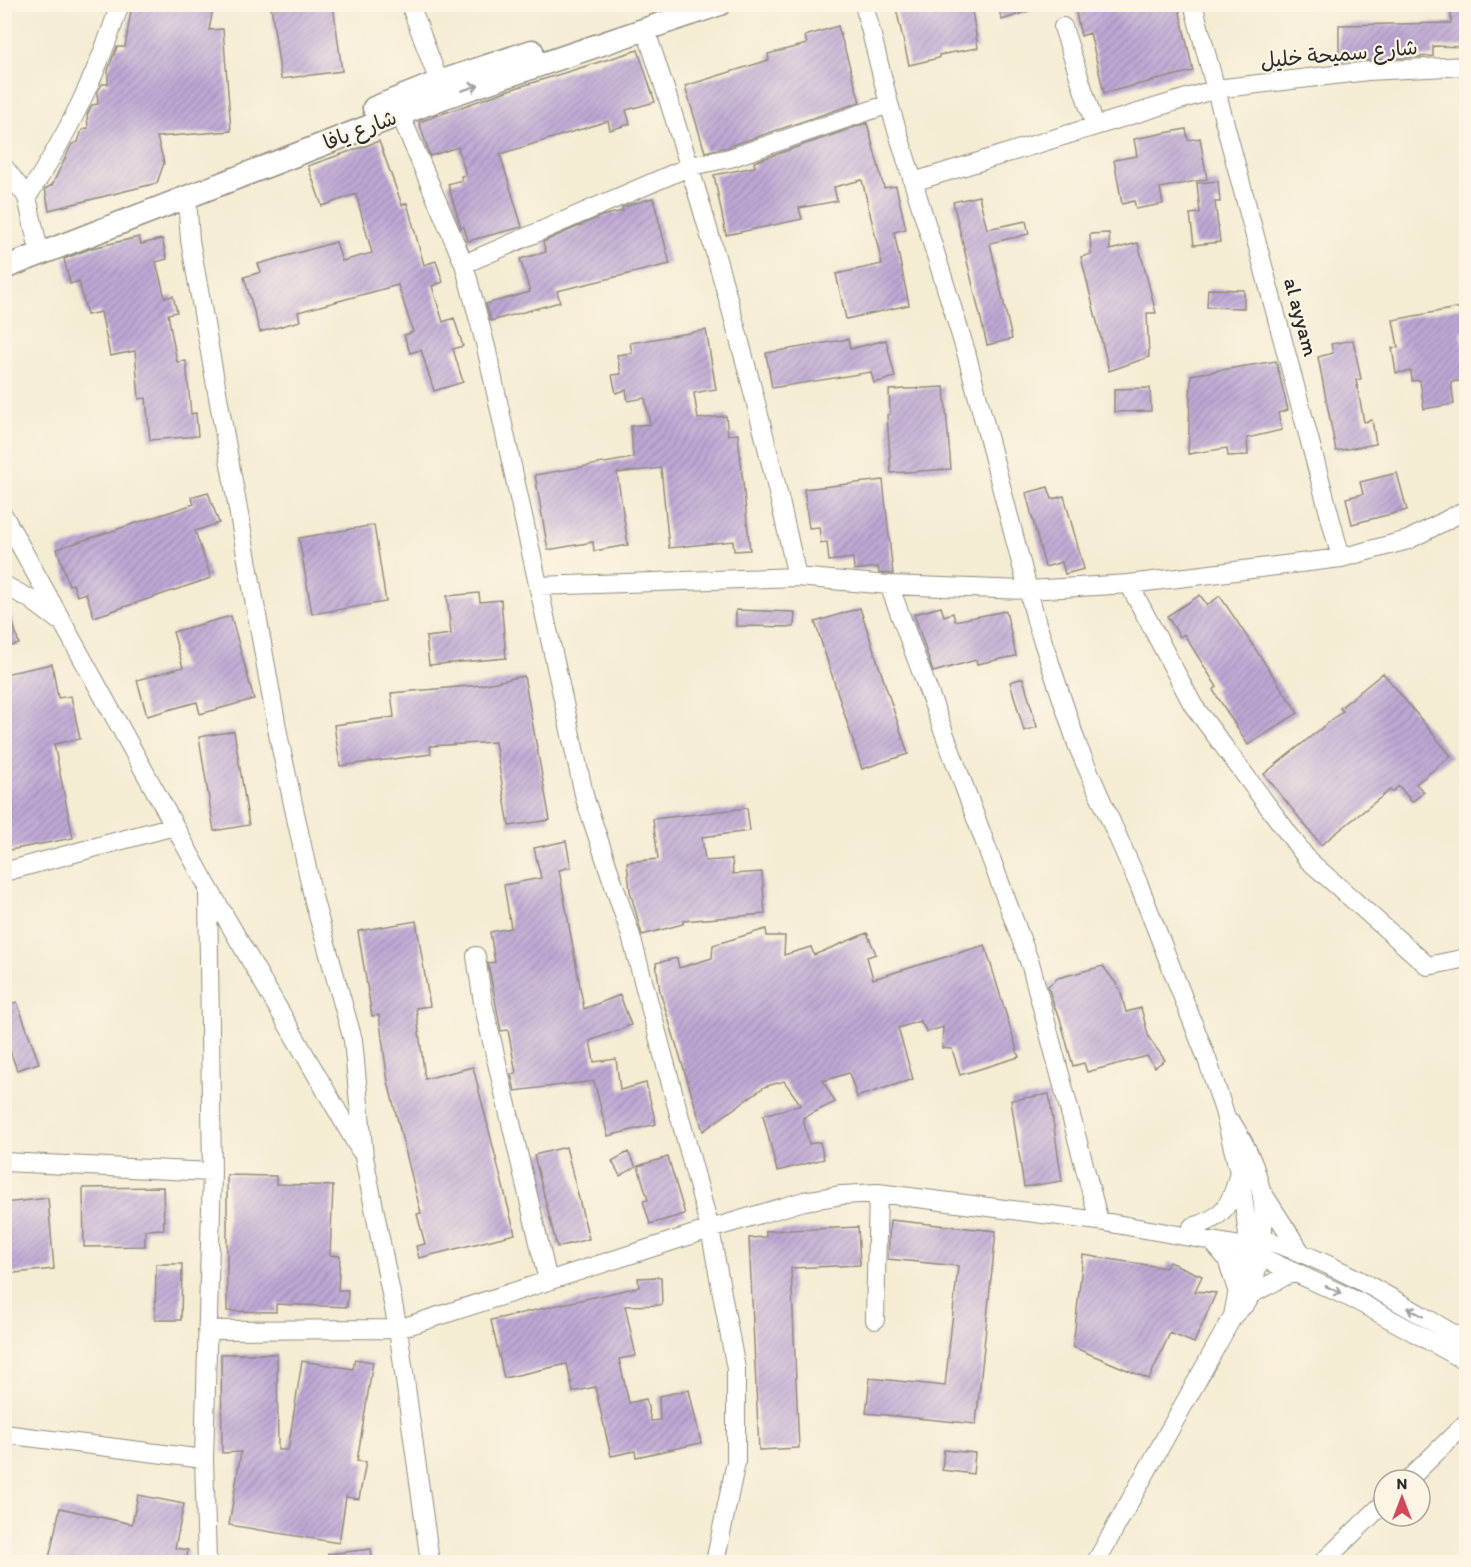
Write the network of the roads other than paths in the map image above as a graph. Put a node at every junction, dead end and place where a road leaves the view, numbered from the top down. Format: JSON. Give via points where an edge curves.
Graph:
{"nodes":[{"id":1,"x":120,"y":4,"type":"edge"},
{"id":2,"x":410,"y":4,"type":"edge"},
{"id":3,"x":670,"y":4,"type":"edge"},
{"id":4,"x":720,"y":4,"type":"edge"},
{"id":5,"x":864,"y":4,"type":"edge"},
{"id":6,"x":1193,"y":4,"type":"edge"},
{"id":7,"x":1063,"y":27,"type":"dead end"},
{"id":8,"x":645,"y":28,"type":"junction"},
{"id":9,"x":1467,"y":66,"type":"edge"},
{"id":10,"x":1216,"y":89,"type":"junction"},
{"id":11,"x":442,"y":90,"type":"junction"},
{"id":12,"x":889,"y":104,"type":"junction"},
{"id":13,"x":400,"y":114,"type":"junction"},
{"id":14,"x":1095,"y":126,"type":"junction"},
{"id":15,"x":691,"y":166,"type":"junction"},
{"id":16,"x":4,"y":167,"type":"edge"},
{"id":17,"x":914,"y":182,"type":"junction"},
{"id":18,"x":27,"y":197,"type":"junction"},
{"id":19,"x":187,"y":197,"type":"junction"},
{"id":20,"x":36,"y":242,"type":"junction"},
{"id":21,"x":4,"y":254,"type":"edge"},
{"id":22,"x":464,"y":264,"type":"junction"},
{"id":23,"x":4,"y":268,"type":"edge"},
{"id":24,"x":1467,"y":510,"type":"edge"},
{"id":25,"x":4,"y":516,"type":"edge"},
{"id":26,"x":1341,"y":558,"type":"junction"},
{"id":27,"x":797,"y":577,"type":"junction"},
{"id":28,"x":1130,"y":584,"type":"junction"},
{"id":29,"x":4,"y":585,"type":"edge"},
{"id":30,"x":889,"y":585,"type":"junction"},
{"id":31,"x":538,"y":586,"type":"junction"},
{"id":32,"x":1028,"y":590,"type":"junction"},
{"id":33,"x":64,"y":625,"type":"junction"},
{"id":34,"x":174,"y":826,"type":"junction"},
{"id":35,"x":4,"y":872,"type":"edge"},
{"id":36,"x":207,"y":887,"type":"junction"},
{"id":37,"x":476,"y":956,"type":"dead end"},
{"id":38,"x":1467,"y":958,"type":"edge"},
{"id":39,"x":1224,"y":1111,"type":"junction"},
{"id":40,"x":364,"y":1157,"type":"junction"},
{"id":41,"x":4,"y":1162,"type":"edge"},
{"id":42,"x":212,"y":1172,"type":"junction"},
{"id":43,"x":1239,"y":1172,"type":"junction"},
{"id":44,"x":1259,"y":1185,"type":"junction"},
{"id":45,"x":878,"y":1193,"type":"junction"},
{"id":46,"x":1099,"y":1221,"type":"junction"},
{"id":47,"x":1192,"y":1227,"type":"junction"},
{"id":48,"x":710,"y":1229,"type":"junction"},
{"id":49,"x":1212,"y":1241,"type":"junction"},
{"id":50,"x":1256,"y":1245,"type":"junction"},
{"id":51,"x":1302,"y":1254,"type":"junction"},
{"id":52,"x":1301,"y":1274,"type":"junction"},
{"id":53,"x":548,"y":1281,"type":"junction"},
{"id":54,"x":1244,"y":1293,"type":"junction"},
{"id":55,"x":875,"y":1320,"type":"dead end"},
{"id":56,"x":398,"y":1329,"type":"junction"},
{"id":57,"x":207,"y":1330,"type":"junction"},
{"id":58,"x":1467,"y":1341,"type":"edge"},
{"id":59,"x":1467,"y":1362,"type":"edge"},
{"id":60,"x":1467,"y":1423,"type":"edge"},
{"id":61,"x":4,"y":1434,"type":"edge"},
{"id":62,"x":204,"y":1459,"type":"junction"},
{"id":63,"x":1420,"y":1468,"type":"edge"},
{"id":64,"x":1372,"y":1515,"type":"edge"},
{"id":65,"x":207,"y":1563,"type":"edge"},
{"id":66,"x":430,"y":1563,"type":"edge"},
{"id":67,"x":715,"y":1563,"type":"edge"},
{"id":68,"x":1096,"y":1563,"type":"edge"},
{"id":69,"x":1323,"y":1563,"type":"edge"}],
"edges":[{"from":1,"to":18,"type":"street","via":[[103,57],[80,108]]},
{"from":2,"to":11,"type":"street"},
{"from":3,"to":11,"type":"main road","name":"شارع يافا"},
{"from":4,"to":8,"type":"main road","name":"شارع يافا"},
{"from":5,"to":12,"type":"street"},
{"from":6,"to":10,"type":"street","name":"al ayyam"},
{"from":7,"to":14,"type":"street"},
{"from":11,"to":8,"type":"main road","name":"شارع يافا","one_way":true},
{"from":8,"to":15,"type":"street"},
{"from":9,"to":10,"type":"street","name":"شارع سميحة خليل","via":[[1368,71]]},
{"from":10,"to":14,"type":"street","name":"شارع سميحة خليل"},
{"from":10,"to":26,"type":"street","name":"al ayyam"},
{"from":11,"to":13,"type":"main road","name":"شارع يافا"},
{"from":11,"to":20,"type":"main road","name":"شارع يافا"},
{"from":12,"to":15,"type":"street","via":[[730,158]]},
{"from":12,"to":17,"type":"street"},
{"from":13,"to":19,"type":"main road","name":"شارع يافا"},
{"from":13,"to":22,"type":"street"},
{"from":14,"to":17,"type":"street","name":"شارع سميحة خليل"},
{"from":15,"to":22,"type":"street"},
{"from":15,"to":27,"type":"street","via":[[750,374]]},
{"from":16,"to":18,"type":"street"},
{"from":17,"to":32,"type":"street","via":[[966,352]]},
{"from":18,"to":20,"type":"street"},
{"from":19,"to":23,"type":"main road","name":"شارع يافا"},
{"from":19,"to":40,"type":"street","via":[[190,240],[279,739],[314,901],[353,1040]]},
{"from":20,"to":21,"type":"main road","name":"شارع يافا"},
{"from":22,"to":31,"type":"street"},
{"from":24,"to":26,"type":"street","via":[[1408,540]]},
{"from":25,"to":33,"type":"street"},
{"from":26,"to":28,"type":"street"},
{"from":27,"to":30,"type":"street"},
{"from":27,"to":31,"type":"street"},
{"from":28,"to":32,"type":"street"},
{"from":28,"to":38,"type":"street","via":[[1193,705],[1308,860],[1428,966]]},
{"from":29,"to":33,"type":"street"},
{"from":30,"to":32,"type":"street"},
{"from":30,"to":46,"type":"street","via":[[1031,966]]},
{"from":31,"to":48,"type":"street","via":[[585,799],[631,936]]},
{"from":32,"to":39,"type":"street","via":[[1078,747],[1139,885],[1208,1059]]},
{"from":33,"to":34,"type":"street"},
{"from":34,"to":35,"type":"street"},
{"from":34,"to":36,"type":"street"},
{"from":36,"to":40,"type":"street"},
{"from":36,"to":42,"type":"street"},
{"from":37,"to":53,"type":"street","via":[[483,1003]]},
{"from":39,"to":43,"type":"street"},
{"from":39,"to":44,"type":"street","via":[[1249,1150]]},
{"from":40,"to":56,"type":"street"},
{"from":41,"to":42,"type":"street"},
{"from":42,"to":57,"type":"street"},
{"from":43,"to":47,"type":"street","via":[[1227,1207],[1214,1220]]},
{"from":43,"to":50,"type":"street"},
{"from":44,"to":50,"type":"street"},
{"from":44,"to":51,"type":"street"},
{"from":45,"to":46,"type":"street"},
{"from":45,"to":48,"type":"street","via":[[804,1201]]},
{"from":45,"to":55,"type":"street"},
{"from":46,"to":47,"type":"street"},
{"from":46,"to":49,"type":"street"},
{"from":47,"to":50,"type":"street"},
{"from":48,"to":53,"type":"street"},
{"from":48,"to":67,"type":"street","via":[[736,1369],[736,1462]]},
{"from":49,"to":50,"type":"street"},
{"from":49,"to":54,"type":"street","via":[[1227,1259]]},
{"from":50,"to":51,"type":"street"},
{"from":50,"to":52,"type":"street"},
{"from":50,"to":54,"type":"street"},
{"from":58,"to":51,"type":"street","one_way":true},
{"from":52,"to":54,"type":"street","via":[[1289,1274]]},
{"from":52,"to":59,"type":"street","one_way":true},
{"from":53,"to":56,"type":"street"},
{"from":54,"to":68,"type":"street","via":[[1248,1301],[1233,1316]]},
{"from":56,"to":57,"type":"street"},
{"from":56,"to":66,"type":"street"},
{"from":57,"to":62,"type":"street"},
{"from":60,"to":63,"type":"street"},
{"from":61,"to":62,"type":"street"},
{"from":62,"to":65,"type":"street"},
{"from":64,"to":69,"type":"street"}]}
